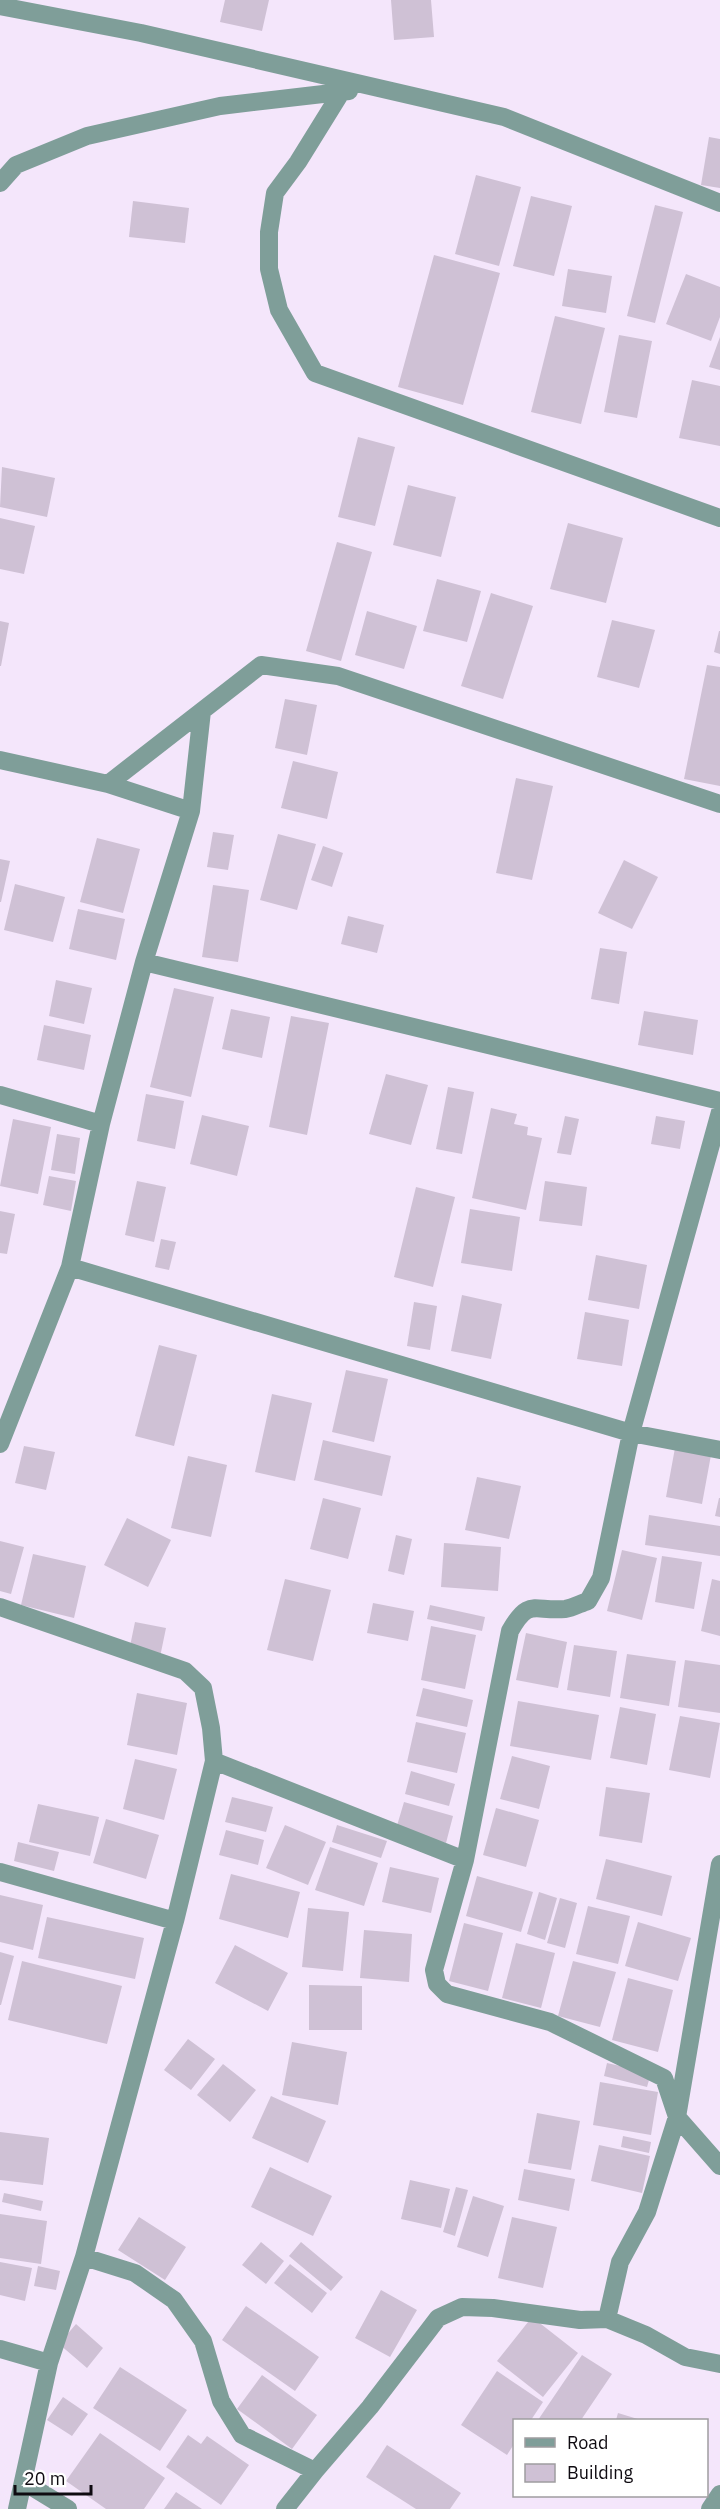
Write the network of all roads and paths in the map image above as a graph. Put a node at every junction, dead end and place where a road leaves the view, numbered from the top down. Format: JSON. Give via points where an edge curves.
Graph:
{"nodes":[{"id":1,"x":0,"y":6,"type":"edge"},
{"id":2,"x":378,"y":88,"type":"junction"},
{"id":3,"x":342,"y":91,"type":"junction"},
{"id":4,"x":0,"y":183,"type":"edge"},
{"id":5,"x":720,"y":203,"type":"edge"},
{"id":6,"x":720,"y":518,"type":"edge"},
{"id":7,"x":202,"y":711,"type":"junction"},
{"id":8,"x":0,"y":760,"type":"edge"},
{"id":9,"x":108,"y":784,"type":"junction"},
{"id":10,"x":720,"y":804,"type":"edge"},
{"id":11,"x":191,"y":811,"type":"junction"},
{"id":12,"x":144,"y":962,"type":"junction"},
{"id":13,"x":0,"y":1095,"type":"edge"},
{"id":14,"x":720,"y":1101,"type":"edge"},
{"id":15,"x":720,"y":1113,"type":"edge"},
{"id":16,"x":101,"y":1124,"type":"junction"},
{"id":17,"x":70,"y":1267,"type":"junction"},
{"id":18,"x":631,"y":1432,"type":"junction"},
{"id":19,"x":0,"y":1444,"type":"edge"},
{"id":20,"x":720,"y":1450,"type":"edge"},
{"id":21,"x":0,"y":1606,"type":"edge"},
{"id":22,"x":214,"y":1761,"type":"junction"},
{"id":23,"x":465,"y":1860,"type":"junction"},
{"id":24,"x":720,"y":1864,"type":"edge"},
{"id":25,"x":0,"y":1872,"type":"edge"},
{"id":26,"x":175,"y":1921,"type":"junction"},
{"id":27,"x":677,"y":2117,"type":"junction"},
{"id":28,"x":720,"y":2166,"type":"edge"},
{"id":29,"x":84,"y":2257,"type":"junction"},
{"id":30,"x":607,"y":2319,"type":"junction"},
{"id":31,"x":0,"y":2349,"type":"edge"},
{"id":32,"x":49,"y":2363,"type":"junction"},
{"id":33,"x":720,"y":2364,"type":"edge"},
{"id":34,"x":315,"y":2471,"type":"junction"},
{"id":35,"x":24,"y":2482,"type":"junction"},
{"id":36,"x":720,"y":2494,"type":"edge"},
{"id":37,"x":17,"y":2509,"type":"edge"},
{"id":38,"x":68,"y":2509,"type":"edge"},
{"id":39,"x":285,"y":2509,"type":"edge"},
{"id":40,"x":710,"y":2509,"type":"edge"}],
"edges":[{"from":1,"to":2,"type":"street","via":[[141,33]]},
{"from":2,"to":3,"type":"street"},
{"from":2,"to":5,"type":"street","via":[[504,117]]},
{"from":3,"to":4,"type":"street","via":[[220,106],[87,136],[16,165]]},
{"from":3,"to":6,"type":"street","via":[[275,193],[269,232],[269,269],[279,310],[315,373]]},
{"from":7,"to":9,"type":"street"},
{"from":7,"to":10,"type":"street","via":[[261,665],[338,676]]},
{"from":7,"to":11,"type":"street"},
{"from":8,"to":9,"type":"street"},
{"from":9,"to":11,"type":"street"},
{"from":11,"to":12,"type":"street"},
{"from":12,"to":14,"type":"street"},
{"from":12,"to":16,"type":"street"},
{"from":13,"to":16,"type":"street"},
{"from":15,"to":18,"type":"street"},
{"from":16,"to":17,"type":"street"},
{"from":17,"to":18,"type":"street"},
{"from":17,"to":19,"type":"street"},
{"from":18,"to":20,"type":"street"},
{"from":18,"to":23,"type":"street","via":[[601,1578],[588,1601],[566,1609],[537,1606],[520,1613],[510,1631]]},
{"from":21,"to":22,"type":"street","via":[[185,1671],[203,1688]]},
{"from":22,"to":23,"type":"street"},
{"from":22,"to":26,"type":"street"},
{"from":23,"to":27,"type":"street","via":[[434,1970],[447,1995],[550,2022],[664,2078]]},
{"from":24,"to":27,"type":"street"},
{"from":25,"to":26,"type":"street"},
{"from":26,"to":29,"type":"street"},
{"from":27,"to":28,"type":"street"},
{"from":27,"to":30,"type":"street","via":[[647,2212],[620,2262]]},
{"from":29,"to":32,"type":"street"},
{"from":29,"to":34,"type":"street","via":[[135,2273],[174,2300],[203,2341],[221,2401],[242,2435]]},
{"from":30,"to":33,"type":"street","via":[[685,2356]]},
{"from":30,"to":34,"type":"street","via":[[580,2320],[462,2307],[438,2318]]},
{"from":31,"to":32,"type":"street"},
{"from":32,"to":35,"type":"street"},
{"from":34,"to":39,"type":"street"},
{"from":35,"to":37,"type":"street"},
{"from":35,"to":38,"type":"street"},
{"from":36,"to":40,"type":"street"}]}
